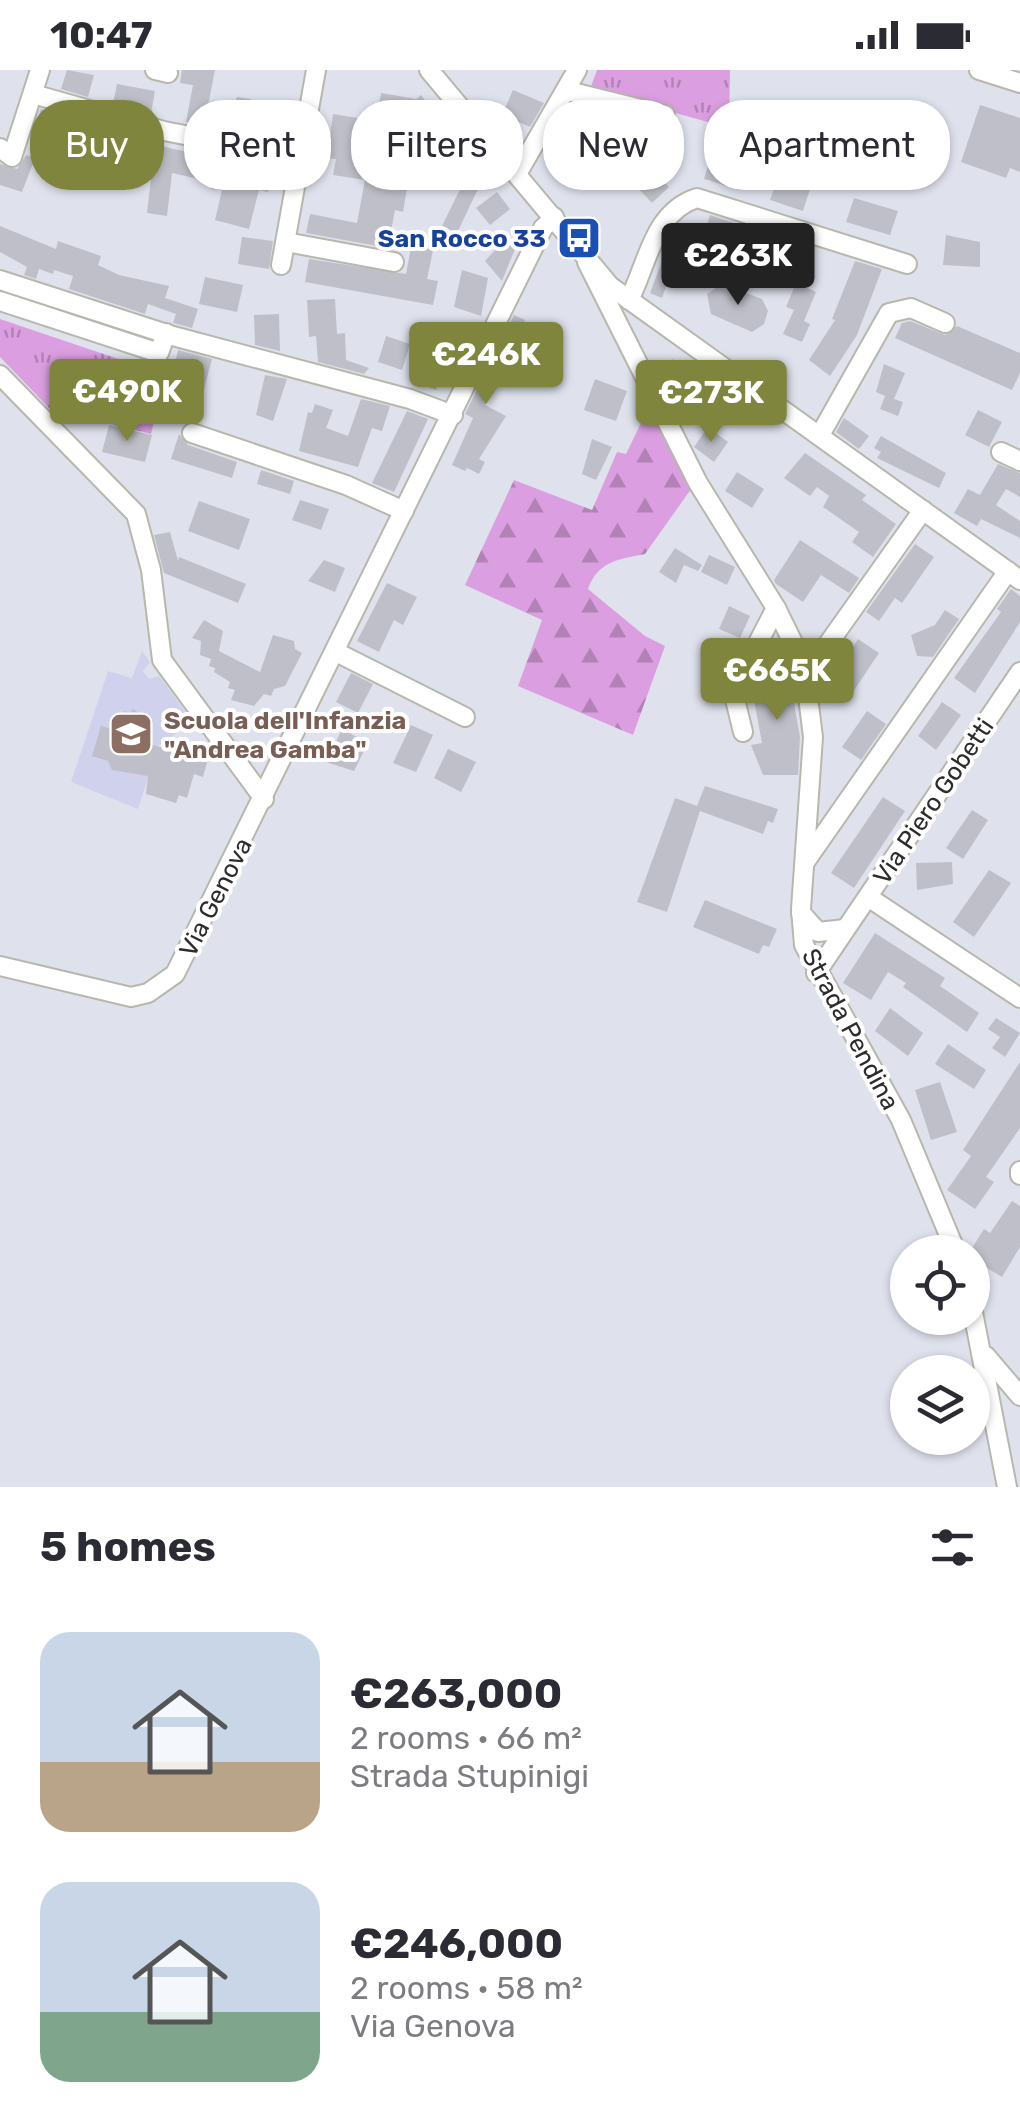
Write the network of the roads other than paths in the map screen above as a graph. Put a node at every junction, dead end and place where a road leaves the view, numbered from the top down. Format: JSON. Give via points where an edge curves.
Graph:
{"nodes":[{"id":1,"x":40,"y":70,"type":"edge"},
{"id":2,"x":316,"y":70,"type":"edge"},
{"id":3,"x":429,"y":70,"type":"edge"},
{"id":4,"x":577,"y":70,"type":"edge"},
{"id":5,"x":979,"y":70,"type":"edge"},
{"id":6,"x":1020,"y":83,"type":"edge"},
{"id":7,"x":568,"y":91,"type":"junction"},
{"id":8,"x":33,"y":94,"type":"junction"},
{"id":9,"x":310,"y":100,"type":"edge"},
{"id":10,"x":454,"y":100,"type":"edge"},
{"id":11,"x":605,"y":100,"type":"edge"},
{"id":12,"x":184,"y":135,"type":"edge"},
{"id":13,"x":0,"y":148,"type":"edge"},
{"id":14,"x":523,"y":164,"type":"edge"},
{"id":15,"x":523,"y":181,"type":"edge"},
{"id":16,"x":294,"y":190,"type":"edge"},
{"id":17,"x":554,"y":218,"type":"junction"},
{"id":18,"x":286,"y":242,"type":"junction"},
{"id":19,"x":394,"y":262,"type":"dead end"},
{"id":20,"x":587,"y":262,"type":"junction"},
{"id":21,"x":908,"y":264,"type":"dead end"},
{"id":22,"x":281,"y":266,"type":"dead end"},
{"id":23,"x":1,"y":284,"type":"edge"},
{"id":24,"x":629,"y":300,"type":"junction"},
{"id":25,"x":0,"y":301,"type":"edge"},
{"id":26,"x":946,"y":323,"type":"dead end"},
{"id":27,"x":166,"y":334,"type":"junction"},
{"id":28,"x":0,"y":375,"type":"edge"},
{"id":29,"x":453,"y":414,"type":"junction"},
{"id":30,"x":192,"y":433,"type":"dead end"},
{"id":31,"x":820,"y":435,"type":"junction"},
{"id":32,"x":1001,"y":452,"type":"dead end"},
{"id":33,"x":1020,"y":461,"type":"edge"},
{"id":34,"x":924,"y":510,"type":"junction"},
{"id":35,"x":404,"y":511,"type":"junction"},
{"id":36,"x":1014,"y":575,"type":"edge"},
{"id":37,"x":776,"y":608,"type":"junction"},
{"id":38,"x":336,"y":652,"type":"junction"},
{"id":39,"x":812,"y":668,"type":"junction"},
{"id":40,"x":1020,"y":672,"type":"edge"},
{"id":41,"x":465,"y":717,"type":"dead end"},
{"id":42,"x":743,"y":732,"type":"dead end"},
{"id":43,"x":264,"y":799,"type":"junction"},
{"id":44,"x":804,"y":864,"type":"junction"},
{"id":45,"x":868,"y":897,"type":"junction"},
{"id":46,"x":801,"y":913,"type":"junction"},
{"id":47,"x":845,"y":929,"type":"junction"},
{"id":48,"x":0,"y":966,"type":"edge"},
{"id":49,"x":816,"y":974,"type":"junction"},
{"id":50,"x":1020,"y":998,"type":"edge"},
{"id":51,"x":949,"y":1235,"type":"edge"},
{"id":52,"x":979,"y":1335,"type":"edge"},
{"id":53,"x":983,"y":1352,"type":"junction"},
{"id":54,"x":1020,"y":1396,"type":"edge"},
{"id":55,"x":1007,"y":1487,"type":"edge"}],
"edges":[{"from":1,"to":8,"type":"street"},
{"from":2,"to":9,"type":"street"},
{"from":3,"to":10,"type":"street"},
{"from":4,"to":7,"type":"street"},
{"from":5,"to":6,"type":"street"},
{"from":7,"to":11,"type":"street"},
{"from":7,"to":14,"type":"street"},
{"from":8,"to":12,"type":"street"},
{"from":8,"to":13,"type":"street","via":[[12,156]]},
{"from":15,"to":17,"type":"street"},
{"from":16,"to":18,"type":"street"},
{"from":17,"to":20,"type":"street"},
{"from":17,"to":29,"type":"street","name":"Via Genova","via":[[543,228]]},
{"from":18,"to":19,"type":"street"},
{"from":18,"to":22,"type":"street"},
{"from":20,"to":24,"type":"street"},
{"from":20,"to":37,"type":"street","name":"Strada Pendina","via":[[698,483]]},
{"from":21,"to":24,"type":"street","via":[[697,198],[665,218]]},
{"from":23,"to":27,"type":"street"},
{"from":24,"to":31,"type":"street"},
{"from":25,"to":27,"type":"street","via":[[160,353]]},
{"from":26,"to":31,"type":"street","via":[[910,308],[889,313]]},
{"from":27,"to":29,"type":"street"},
{"from":28,"to":43,"type":"street","via":[[136,514],[162,660]]},
{"from":29,"to":35,"type":"street","name":"Via Genova"},
{"from":30,"to":35,"type":"street"},
{"from":31,"to":34,"type":"street"},
{"from":32,"to":33,"type":"street"},
{"from":34,"to":36,"type":"street"},
{"from":34,"to":39,"type":"street"},
{"from":35,"to":38,"type":"street","name":"Via Genova"},
{"from":36,"to":44,"type":"street"},
{"from":37,"to":39,"type":"street","name":"Strada Pendina"},
{"from":37,"to":42,"type":"street","via":[[733,690]]},
{"from":38,"to":41,"type":"street"},
{"from":38,"to":43,"type":"street","name":"Via Genova"},
{"from":39,"to":44,"type":"street","name":"Strada Pendina"},
{"from":40,"to":45,"type":"street","name":"Via Piero Gobetti"},
{"from":43,"to":48,"type":"street","name":"Via Genova","via":[[184,962],[160,987],[118,996]]},
{"from":44,"to":46,"type":"street","name":"Strada Pendina"},
{"from":45,"to":47,"type":"street","name":"Via Piero Gobetti"},
{"from":45,"to":50,"type":"street"},
{"from":46,"to":47,"type":"street","via":[[818,932]]},
{"from":46,"to":49,"type":"street","name":"Strada Pendina"},
{"from":47,"to":49,"type":"street","name":"Via Piero Gobetti"},
{"from":49,"to":51,"type":"street","name":"Strada Pendina","via":[[900,1120]]},
{"from":52,"to":53,"type":"street"},
{"from":53,"to":54,"type":"street"},
{"from":53,"to":55,"type":"street"}]}
